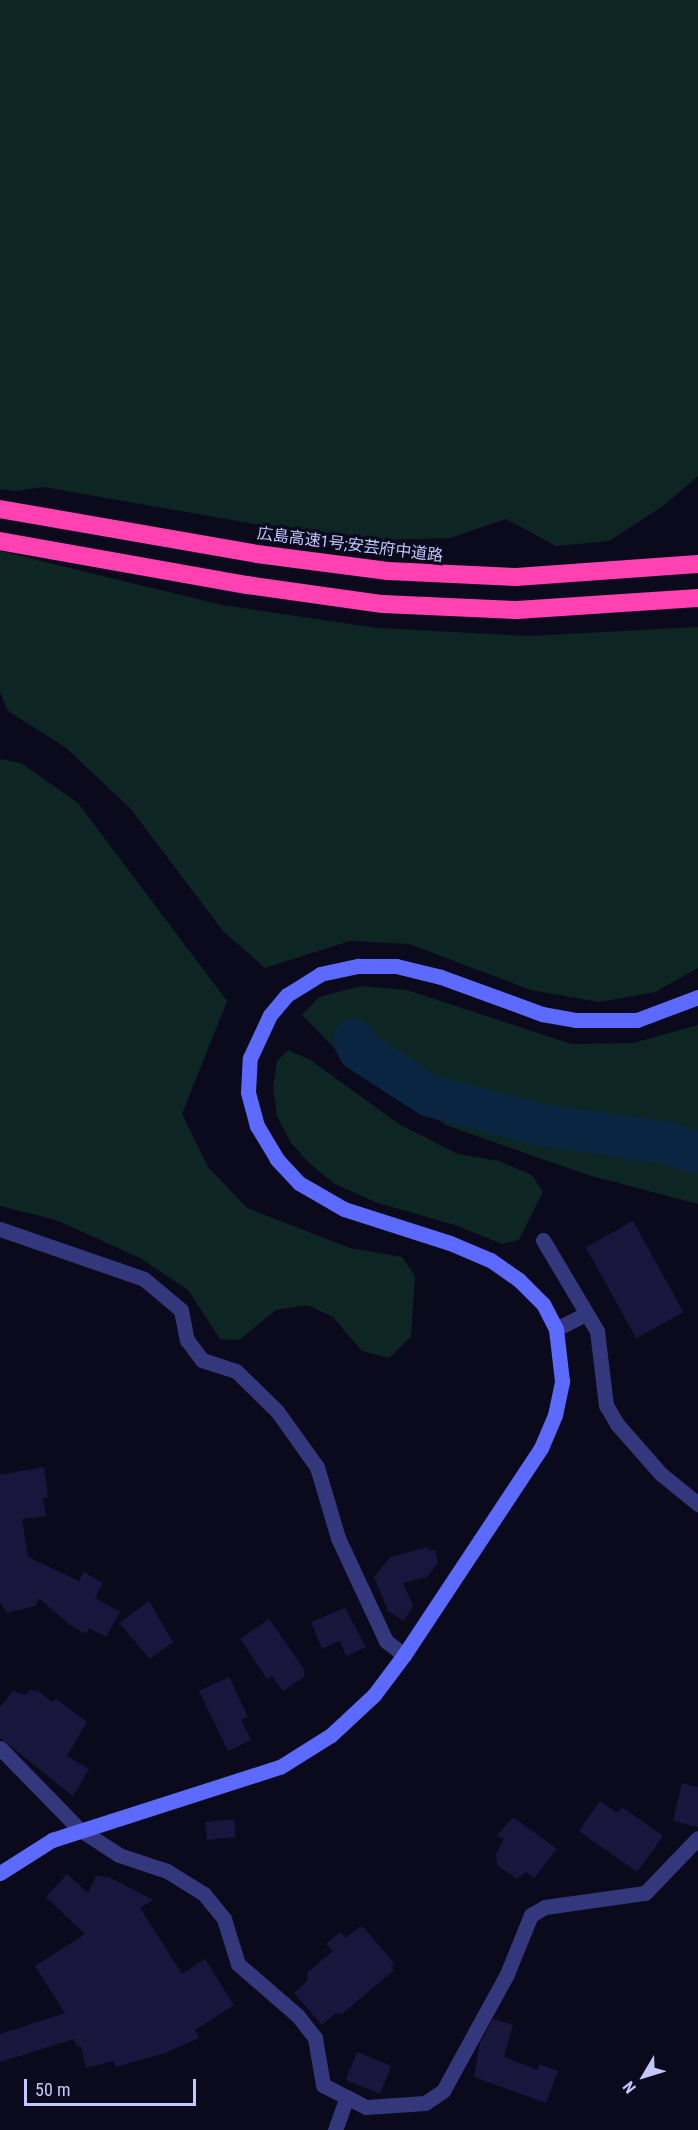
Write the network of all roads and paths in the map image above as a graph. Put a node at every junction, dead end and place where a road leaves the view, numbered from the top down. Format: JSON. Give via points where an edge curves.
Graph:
{"nodes":[{"id":1,"x":0,"y":508,"type":"edge"},
{"id":2,"x":0,"y":541,"type":"edge"},
{"id":3,"x":698,"y":564,"type":"edge"},
{"id":4,"x":698,"y":598,"type":"edge"},
{"id":5,"x":698,"y":997,"type":"edge"},
{"id":6,"x":0,"y":1229,"type":"edge"},
{"id":7,"x":543,"y":1240,"type":"dead end"},
{"id":8,"x":586,"y":1314,"type":"junction"},
{"id":9,"x":556,"y":1329,"type":"junction"},
{"id":10,"x":698,"y":1504,"type":"edge"},
{"id":11,"x":404,"y":1655,"type":"junction"},
{"id":12,"x":0,"y":1748,"type":"edge"},
{"id":13,"x":79,"y":1829,"type":"junction"},
{"id":14,"x":698,"y":1838,"type":"edge"},
{"id":15,"x":0,"y":1873,"type":"edge"},
{"id":16,"x":345,"y":2103,"type":"junction"},
{"id":17,"x":335,"y":2130,"type":"edge"}],
"edges":[{"from":1,"to":3,"type":"highway","name":"広島高速1号;安芸府中道路","via":[[257,554],[452,576],[581,575]]},
{"from":2,"to":4,"type":"highway","via":[[247,585],[383,604],[528,609]]},
{"from":5,"to":9,"type":"street","via":[[637,1020],[576,1020],[542,1014],[441,977],[396,966],[359,966],[320,974],[287,995],[258,1036],[250,1058],[248,1092],[257,1126],[277,1159],[299,1183],[344,1209],[490,1260],[519,1280],[543,1304]]},
{"from":6,"to":11,"type":"street","via":[[144,1279],[181,1310],[187,1340],[202,1360],[236,1371],[277,1411],[317,1467],[338,1538],[386,1641]]},
{"from":7,"to":8,"type":"street"},
{"from":8,"to":9,"type":"street"},
{"from":8,"to":10,"type":"street","via":[[597,1331],[606,1405],[611,1415],[661,1474]]},
{"from":9,"to":11,"type":"street","via":[[562,1382],[555,1415],[541,1448]]},
{"from":11,"to":13,"type":"street","via":[[374,1695],[331,1736],[280,1767],[209,1793]]},
{"from":12,"to":13,"type":"street"},
{"from":13,"to":15,"type":"street","via":[[21,1857]]},
{"from":13,"to":16,"type":"street","via":[[119,1855],[167,1871],[204,1894],[224,1919],[238,1964],[298,2016],[315,2038],[323,2085]]},
{"from":14,"to":16,"type":"street","via":[[645,1893],[545,1907],[531,1915],[507,1974],[443,2091],[425,2103],[366,2107]]},
{"from":16,"to":17,"type":"street"}]}
